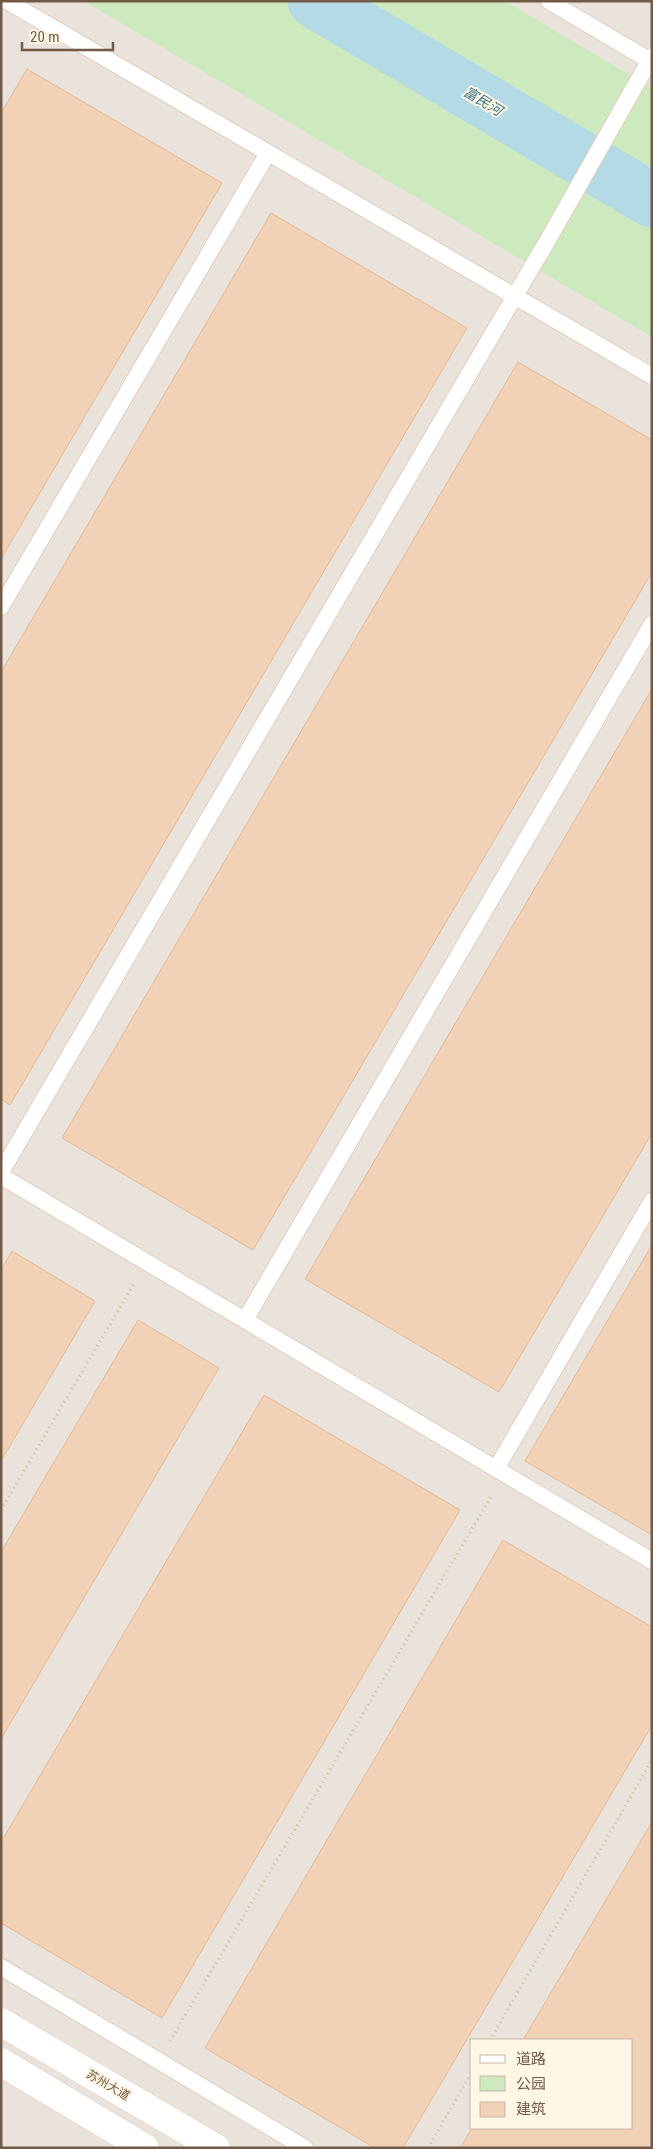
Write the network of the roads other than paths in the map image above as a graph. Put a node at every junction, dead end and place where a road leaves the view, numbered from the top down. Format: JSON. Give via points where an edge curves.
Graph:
{"nodes":[{"id":1,"x":549,"y":1,"type":"edge"},
{"id":2,"x":5,"y":6,"type":"edge"},
{"id":3,"x":651,"y":59,"type":"edge"},
{"id":4,"x":268,"y":153,"type":"junction"},
{"id":5,"x":515,"y":296,"type":"junction"},
{"id":6,"x":652,"y":376,"type":"edge"},
{"id":7,"x":1,"y":607,"type":"edge"},
{"id":8,"x":652,"y":624,"type":"edge"},
{"id":9,"x":1,"y":1172,"type":"edge"},
{"id":10,"x":1,"y":1176,"type":"edge"},
{"id":11,"x":652,"y":1201,"type":"edge"},
{"id":12,"x":245,"y":1320,"type":"junction"},
{"id":13,"x":500,"y":1471,"type":"junction"},
{"id":14,"x":652,"y":1561,"type":"edge"},
{"id":15,"x":1,"y":1967,"type":"edge"},
{"id":16,"x":1,"y":2022,"type":"edge"},
{"id":17,"x":1,"y":2062,"type":"edge"},
{"id":18,"x":144,"y":2148,"type":"edge"},
{"id":19,"x":216,"y":2148,"type":"edge"},
{"id":20,"x":305,"y":2148,"type":"edge"}],
"edges":[{"from":1,"to":3,"type":"lane"},
{"from":2,"to":4,"type":"lane"},
{"from":3,"to":5,"type":"lane"},
{"from":4,"to":5,"type":"lane"},
{"from":4,"to":7,"type":"lane"},
{"from":5,"to":6,"type":"lane"},
{"from":5,"to":9,"type":"lane"},
{"from":8,"to":12,"type":"lane"},
{"from":10,"to":12,"type":"lane"},
{"from":11,"to":13,"type":"lane"},
{"from":12,"to":13,"type":"lane"},
{"from":13,"to":14,"type":"lane"},
{"from":15,"to":20,"type":"lane"},
{"from":16,"to":19,"type":"street","name":"苏州大道"},
{"from":17,"to":18,"type":"street"}]}
